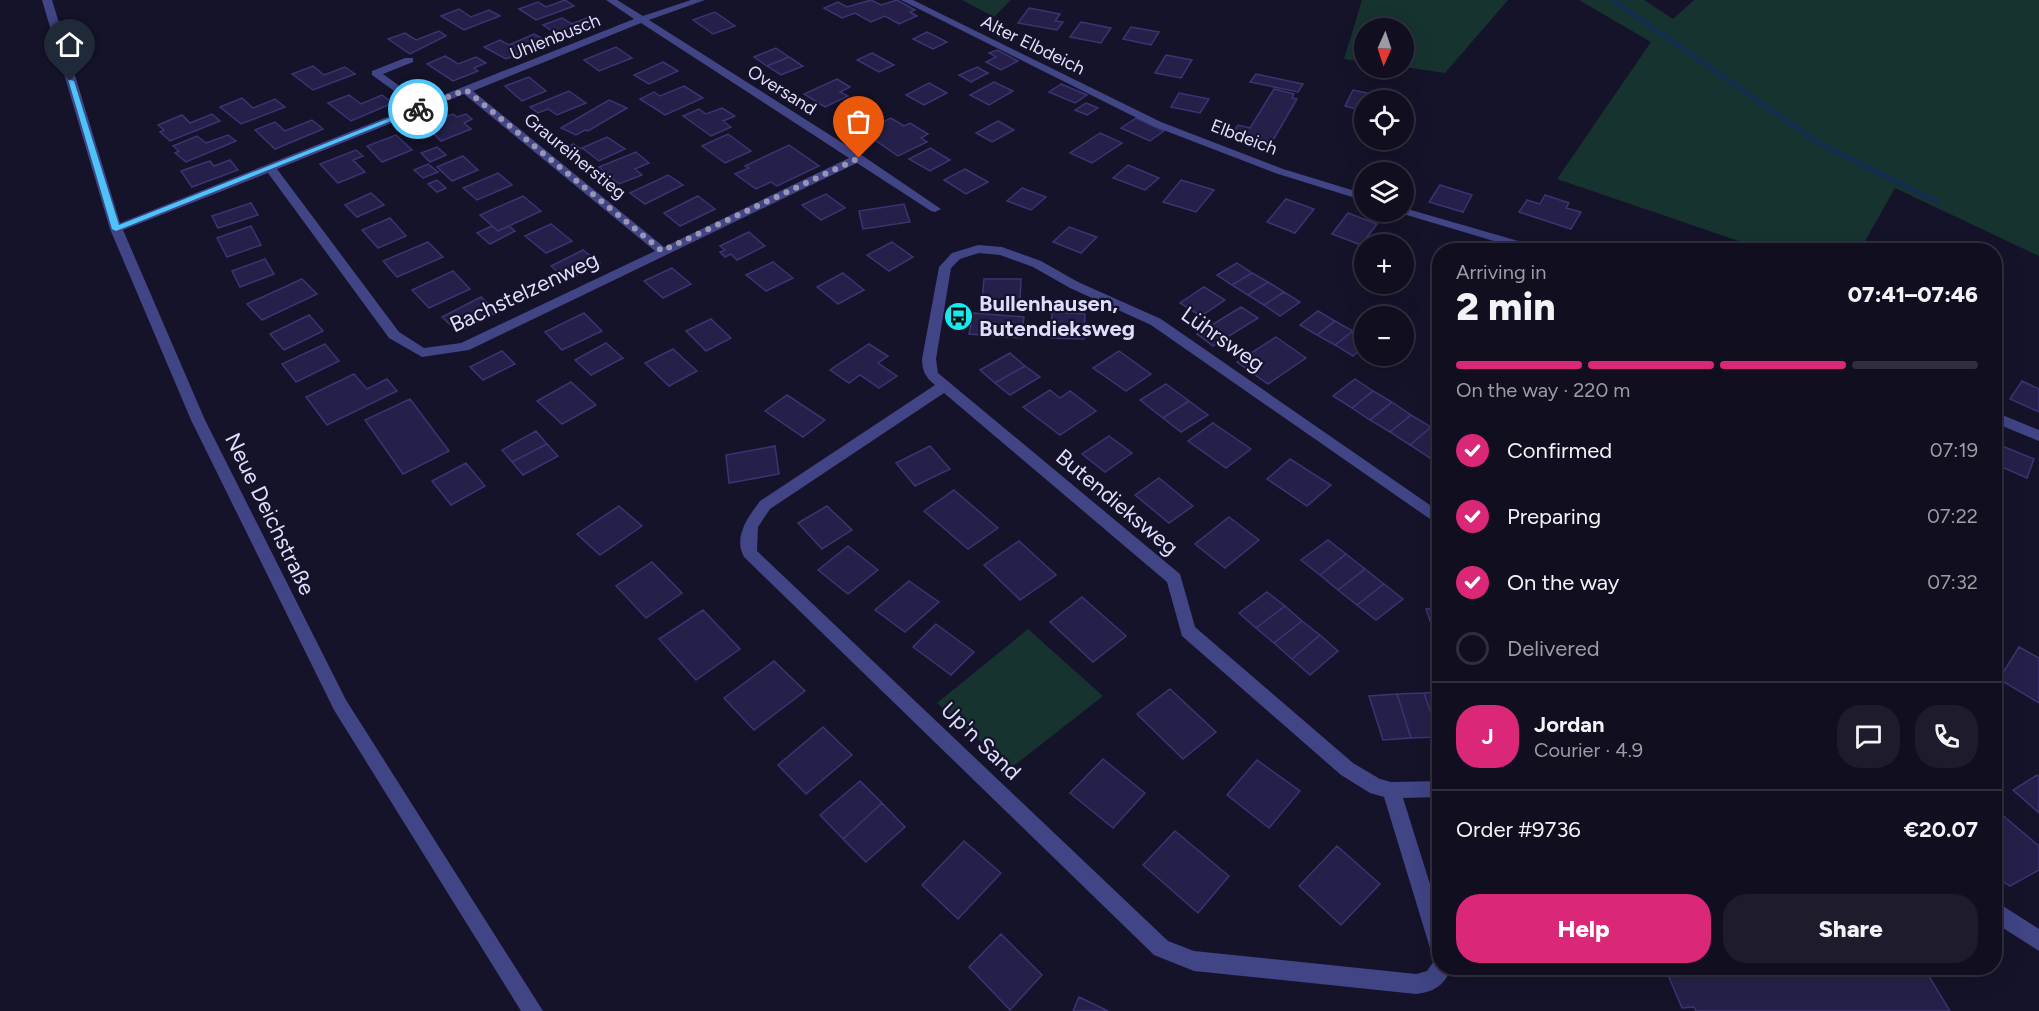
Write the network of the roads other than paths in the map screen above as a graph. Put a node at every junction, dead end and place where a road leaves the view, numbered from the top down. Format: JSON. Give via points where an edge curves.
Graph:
{"nodes":[{"id":1,"x":47,"y":0,"type":"edge"},
{"id":2,"x":611,"y":0,"type":"edge"},
{"id":3,"x":700,"y":0,"type":"edge"},
{"id":4,"x":906,"y":0,"type":"edge"},
{"id":5,"x":641,"y":20,"type":"junction"},
{"id":6,"x":409,"y":60,"type":"dead end"},
{"id":7,"x":466,"y":90,"type":"junction"},
{"id":8,"x":1113,"y":102,"type":"joint"},
{"id":9,"x":422,"y":107,"type":"junction"},
{"id":10,"x":859,"y":158,"type":"junction"},
{"id":11,"x":270,"y":168,"type":"junction"},
{"id":12,"x":1354,"y":194,"type":"edge"},
{"id":13,"x":935,"y":209,"type":"dead end"},
{"id":14,"x":1414,"y":214,"type":"edge"},
{"id":15,"x":116,"y":229,"type":"junction"},
{"id":16,"x":1511,"y":243,"type":"edge"},
{"id":17,"x":662,"y":251,"type":"junction"},
{"id":18,"x":956,"y":256,"type":"joint"},
{"id":19,"x":944,"y":386,"type":"junction"},
{"id":20,"x":2002,"y":420,"type":"edge"},
{"id":21,"x":2039,"y":436,"type":"edge"},
{"id":22,"x":1432,"y":514,"type":"edge"},
{"id":23,"x":1432,"y":789,"type":"edge"},
{"id":24,"x":1391,"y":790,"type":"junction"},
{"id":25,"x":2002,"y":916,"type":"edge"},
{"id":26,"x":1432,"y":922,"type":"edge"},
{"id":27,"x":2039,"y":941,"type":"edge"},
{"id":28,"x":1437,"y":975,"type":"edge"},
{"id":29,"x":533,"y":1011,"type":"edge"}],
"edges":[{"from":1,"to":15,"type":"street","name":"Neue Deichstraße"},
{"from":2,"to":5,"type":"street","name":"Oversand"},
{"from":3,"to":5,"type":"street","name":"Uhlenbusch"},
{"from":4,"to":8,"type":"street","name":"Alter Elbdeich"},
{"from":5,"to":7,"type":"street","name":"Uhlenbusch"},
{"from":5,"to":10,"type":"street","name":"Oversand"},
{"from":6,"to":9,"type":"street","via":[[376,73]]},
{"from":7,"to":9,"type":"street","name":"Uhlenbusch"},
{"from":7,"to":17,"type":"street","name":"Graureiherstieg"},
{"from":8,"to":12,"type":"street","name":"Elbdeich","via":[[1157,124]]},
{"from":9,"to":11,"type":"street","name":"Uhlenbusch"},
{"from":10,"to":13,"type":"street","name":"Oversand"},
{"from":10,"to":17,"type":"street","name":"Bachstelzenweg"},
{"from":11,"to":15,"type":"street","name":"Uhlenbusch"},
{"from":11,"to":17,"type":"street","name":"Bachstelzenweg","via":[[394,335],[422,353],[464,348]]},
{"from":14,"to":16,"type":"street"},
{"from":15,"to":29,"type":"street","name":"Neue Deichstraße","via":[[198,420],[340,705]]},
{"from":18,"to":19,"type":"street","name":"Butendieksweg","via":[[945,267],[929,359],[933,376]]},
{"from":18,"to":22,"type":"street","name":"Lührsweg","via":[[978,249],[1002,251],[1155,322]]},
{"from":19,"to":24,"type":"street","name":"Butendieksweg","via":[[1174,579],[1188,631],[1347,769],[1376,787]]},
{"from":19,"to":28,"type":"street","name":"Up'n Sand","via":[[765,505],[750,526],[749,553],[1161,948],[1194,961],[1416,984],[1430,982]]},
{"from":20,"to":21,"type":"street"},
{"from":23,"to":24,"type":"street","name":"Butendieksweg"},
{"from":24,"to":26,"type":"street"},
{"from":25,"to":27,"type":"street"}]}
